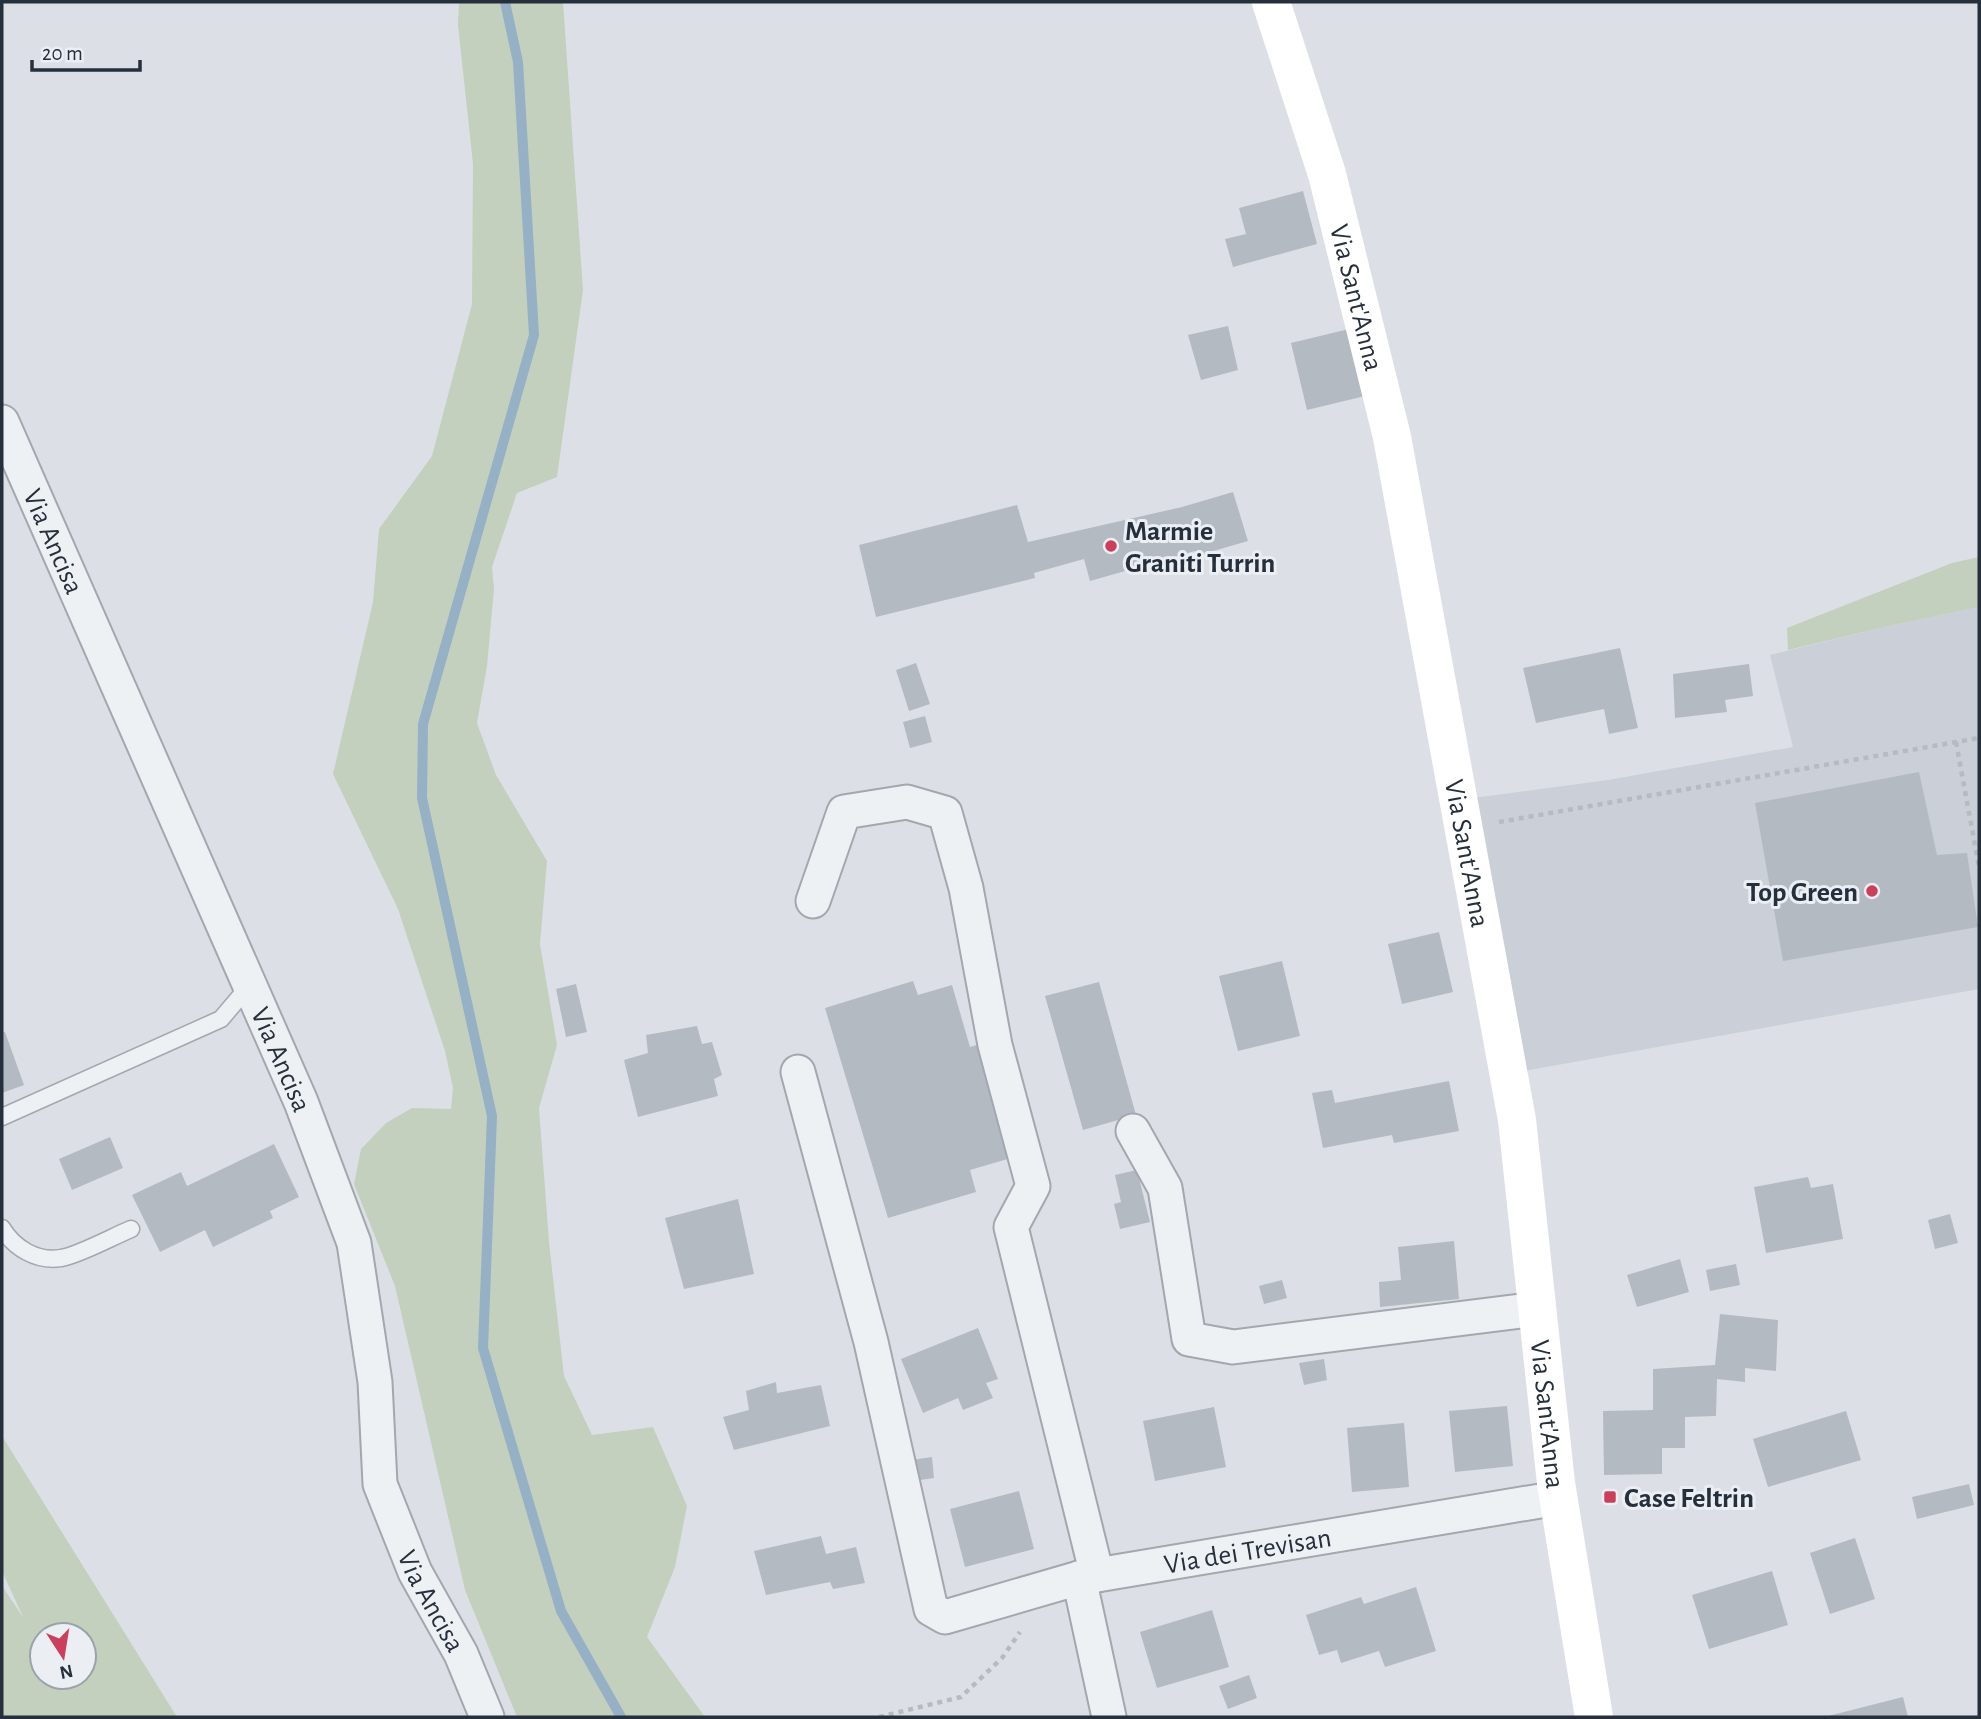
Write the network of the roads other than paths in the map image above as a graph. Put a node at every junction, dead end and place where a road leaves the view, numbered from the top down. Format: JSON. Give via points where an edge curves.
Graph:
{"nodes":[{"id":1,"x":1271,"y":2,"type":"edge"},
{"id":2,"x":2,"y":422,"type":"edge"},
{"id":3,"x":813,"y":901,"type":"dead end"},
{"id":4,"x":249,"y":986,"type":"junction"},
{"id":5,"x":797,"y":1072,"type":"dead end"},
{"id":6,"x":2,"y":1117,"type":"edge"},
{"id":7,"x":1133,"y":1131,"type":"dead end"},
{"id":8,"x":2,"y":1228,"type":"edge"},
{"id":9,"x":131,"y":1229,"type":"dead end"},
{"id":10,"x":1537,"y":1310,"type":"junction"},
{"id":11,"x":1558,"y":1498,"type":"junction"},
{"id":12,"x":1077,"y":1579,"type":"junction"},
{"id":13,"x":487,"y":1717,"type":"edge"},
{"id":14,"x":1109,"y":1717,"type":"edge"},
{"id":15,"x":1594,"y":1717,"type":"edge"}],
"edges":[{"from":1,"to":10,"type":"main road","name":"Via Sant'Anna","via":[[1327,174],[1392,437],[1517,1120]]},
{"from":2,"to":4,"type":"street","name":"Via Ancisa"},
{"from":3,"to":12,"type":"street","via":[[844,812],[907,802],[946,813],[966,888],[995,1045],[1032,1186],[1011,1227]]},
{"from":4,"to":6,"type":"lane","via":[[221,1019]]},
{"from":4,"to":13,"type":"street","name":"Via Ancisa","via":[[354,1243],[375,1382],[380,1484],[415,1572],[461,1654]]},
{"from":5,"to":12,"type":"street","name":"Via dei Trevisan","via":[[871,1342],[931,1609],[945,1617]]},
{"from":7,"to":10,"type":"street","via":[[1165,1188],[1189,1339],[1233,1347]]},
{"from":8,"to":9,"type":"lane","via":[[33,1257],[61,1258]]},
{"from":10,"to":11,"type":"main road","name":"Via Sant'Anna"},
{"from":11,"to":12,"type":"street","name":"Via dei Trevisan"},
{"from":11,"to":15,"type":"main road","name":"Via Sant'Anna"},
{"from":12,"to":14,"type":"street"}]}
